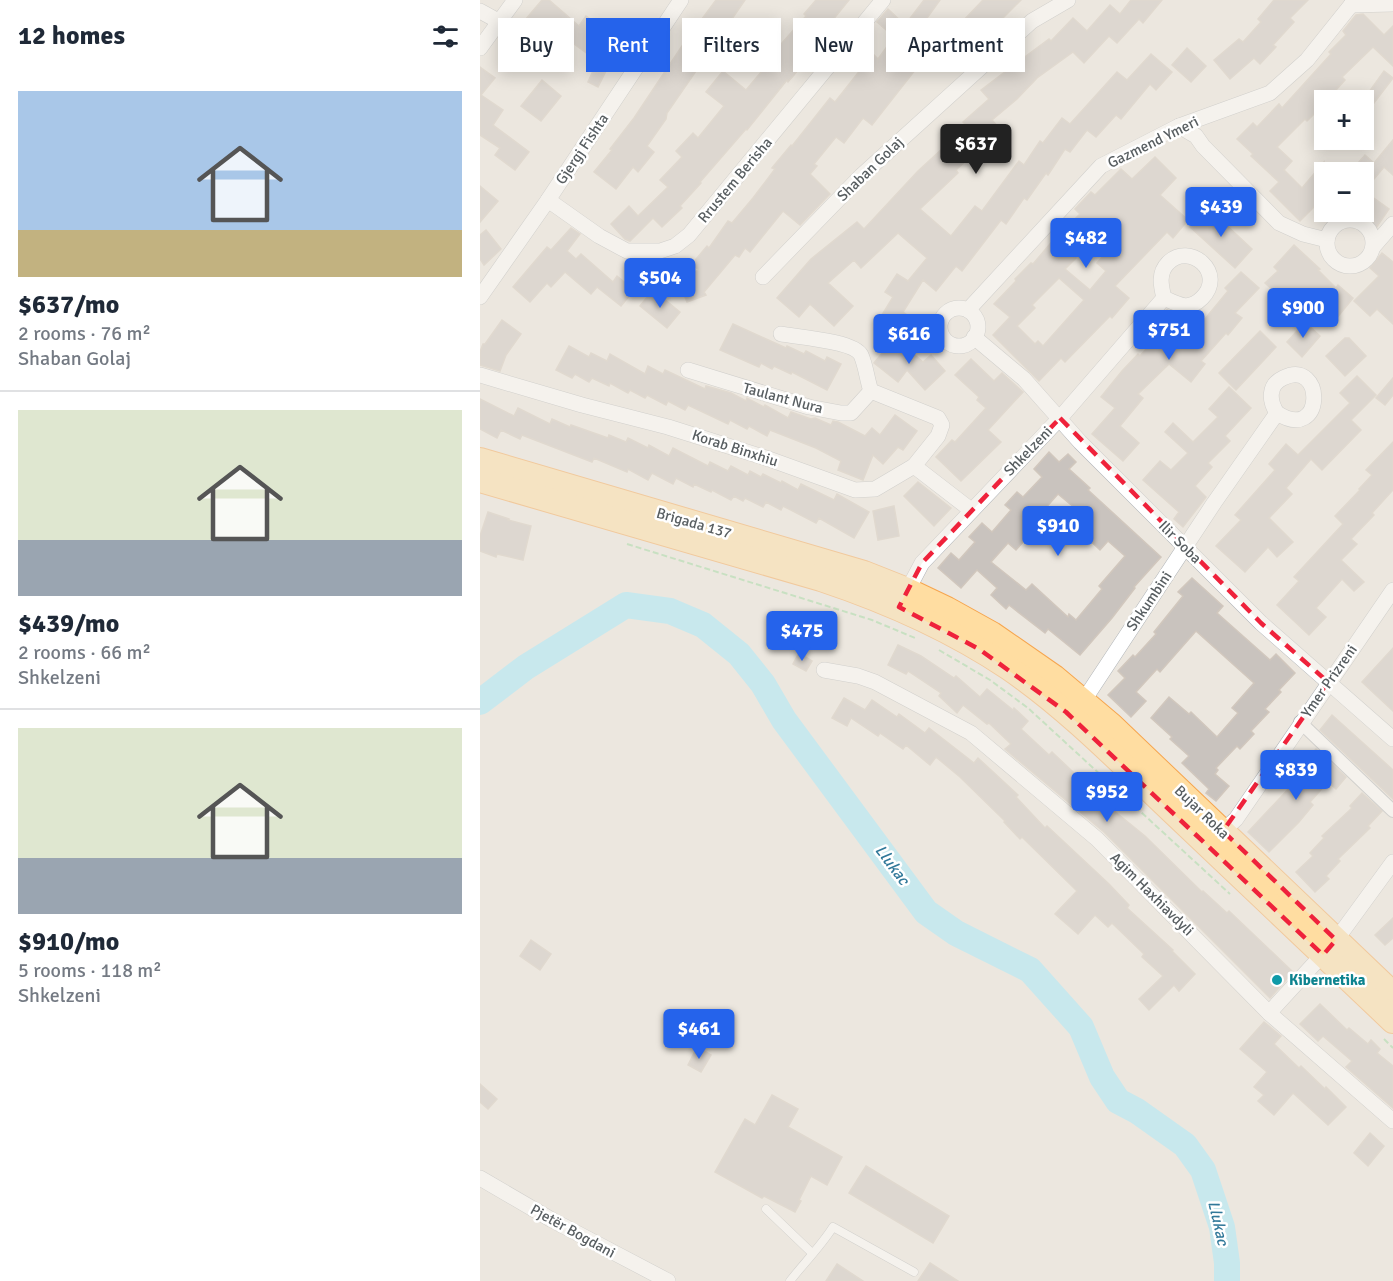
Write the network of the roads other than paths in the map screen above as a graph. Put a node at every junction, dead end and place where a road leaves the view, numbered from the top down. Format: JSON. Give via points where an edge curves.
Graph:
{"nodes":[{"id":1,"x":516,"y":0,"type":"edge"},
{"id":2,"x":681,"y":0,"type":"edge"},
{"id":3,"x":883,"y":0,"type":"edge"},
{"id":4,"x":1068,"y":0,"type":"edge"},
{"id":5,"x":1389,"y":0,"type":"edge"},
{"id":6,"x":1353,"y":2,"type":"edge"},
{"id":7,"x":1393,"y":3,"type":"edge"},
{"id":8,"x":480,"y":10,"type":"edge"},
{"id":9,"x":503,"y":18,"type":"edge"},
{"id":10,"x":498,"y":21,"type":"edge"},
{"id":11,"x":498,"y":25,"type":"edge"},
{"id":12,"x":480,"y":48,"type":"edge"},
{"id":13,"x":1179,"y":126,"type":"junction"},
{"id":14,"x":548,"y":200,"type":"junction"},
{"id":15,"x":1393,"y":224,"type":"edge"},
{"id":16,"x":1327,"y":240,"type":"junction"},
{"id":17,"x":1373,"y":247,"type":"junction"},
{"id":18,"x":762,"y":277,"type":"dead end"},
{"id":19,"x":480,"y":297,"type":"edge"},
{"id":20,"x":1164,"y":298,"type":"dead end"},
{"id":21,"x":968,"y":310,"type":"junction"},
{"id":22,"x":781,"y":334,"type":"dead end"},
{"id":23,"x":974,"y":337,"type":"junction"},
{"id":24,"x":688,"y":369,"type":"dead end"},
{"id":25,"x":480,"y":375,"type":"edge"},
{"id":26,"x":871,"y":391,"type":"junction"},
{"id":27,"x":1277,"y":413,"type":"dead end"},
{"id":28,"x":1060,"y":418,"type":"junction"},
{"id":29,"x":480,"y":460,"type":"edge"},
{"id":30,"x":914,"y":466,"type":"junction"},
{"id":31,"x":480,"y":480,"type":"edge"},
{"id":32,"x":971,"y":510,"type":"junction"},
{"id":33,"x":1185,"y":547,"type":"junction"},
{"id":34,"x":1393,"y":590,"type":"edge"},
{"id":35,"x":903,"y":599,"type":"junction"},
{"id":36,"x":824,"y":670,"type":"dead end"},
{"id":37,"x":1328,"y":682,"type":"junction"},
{"id":38,"x":1084,"y":700,"type":"junction"},
{"id":39,"x":1300,"y":722,"type":"junction"},
{"id":40,"x":1393,"y":739,"type":"edge"},
{"id":41,"x":1393,"y":811,"type":"edge"},
{"id":42,"x":1222,"y":831,"type":"junction"},
{"id":43,"x":1393,"y":862,"type":"edge"},
{"id":44,"x":1330,"y":947,"type":"junction"},
{"id":45,"x":1393,"y":994,"type":"edge"},
{"id":46,"x":1269,"y":1013,"type":"junction"},
{"id":47,"x":1393,"y":1021,"type":"edge"},
{"id":48,"x":1393,"y":1121,"type":"edge"},
{"id":49,"x":480,"y":1178,"type":"edge"},
{"id":50,"x":766,"y":1209,"type":"dead end"},
{"id":51,"x":812,"y":1253,"type":"junction"},
{"id":52,"x":914,"y":1272,"type":"dead end"},
{"id":53,"x":668,"y":1281,"type":"edge"},
{"id":54,"x":790,"y":1281,"type":"edge"}],
"edges":[{"from":1,"to":9,"type":"street"},
{"from":2,"to":14,"type":"street","name":"Gjergj Fishta"},
{"from":3,"to":14,"type":"street","name":"Rrustem Berisha","via":[[689,235],[675,246],[660,251],[627,251]]},
{"from":4,"to":18,"type":"street","name":"Shaban Golaj","via":[[1032,21],[886,153]]},
{"from":5,"to":7,"type":"street"},
{"from":6,"to":7,"type":"street"},
{"from":6,"to":13,"type":"street","name":"Gazmend Ymeri","via":[[1306,60],[1270,93]]},
{"from":8,"to":10,"type":"street"},
{"from":11,"to":12,"type":"street"},
{"from":13,"to":16,"type":"street","via":[[1196,136],[1279,223]]},
{"from":13,"to":21,"type":"street","name":"Gazmend Ymeri","via":[[1101,166]]},
{"from":14,"to":19,"type":"street","name":"Gjergj Fishta"},
{"from":15,"to":17,"type":"street"},
{"from":16,"to":17,"type":"street","via":[[1334,260],[1348,267],[1364,262]]},
{"from":16,"to":17,"type":"street","via":[[1333,228],[1351,220],[1369,230]]},
{"from":20,"to":28,"type":"street","name":"Shkelzeni"},
{"from":21,"to":23,"type":"street","via":[[978,323]]},
{"from":21,"to":23,"type":"street","via":[[947,312],[941,321],[941,332],[954,345],[966,344]]},
{"from":22,"to":26,"type":"street","via":[[848,345],[858,351]]},
{"from":23,"to":28,"type":"street","name":"Ilir Soba","via":[[1024,379]]},
{"from":24,"to":26,"type":"street","name":"Taulant Nura","via":[[809,407],[841,413],[851,413]]},
{"from":25,"to":30,"type":"street","name":"Korab Binxhiu","via":[[668,427],[855,490],[875,489]]},
{"from":26,"to":30,"type":"street","via":[[938,418],[942,425],[938,435]]},
{"from":27,"to":33,"type":"street","name":"Shkumbini"},
{"from":28,"to":32,"type":"street","name":"Shkelzeni"},
{"from":28,"to":33,"type":"street","name":"Ilir Soba"},
{"from":29,"to":35,"type":"main road","name":"Brigada 137","via":[[833,563]]},
{"from":30,"to":32,"type":"street"},
{"from":31,"to":35,"type":"main road","name":"Brigada 137"},
{"from":32,"to":35,"type":"street","name":"Shkelzeni","via":[[922,563]]},
{"from":33,"to":37,"type":"street","name":"Ilir Soba","via":[[1261,623]]},
{"from":33,"to":38,"type":"street","name":"Shkumbini"},
{"from":34,"to":37,"type":"street","name":"Ymer Prizreni"},
{"from":35,"to":38,"type":"main road","name":"Bujar Roka","via":[[992,634]]},
{"from":35,"to":44,"type":"main road","name":"Bujar Roka","via":[[1057,704]]},
{"from":36,"to":46,"type":"street","name":"Agim Haxhiavdyli","via":[[875,682],[971,733],[1097,839]]},
{"from":37,"to":39,"type":"street","name":"Ymer Prizreni"},
{"from":37,"to":40,"type":"street","name":"Ilir Soba"},
{"from":38,"to":42,"type":"main road","name":"Bujar Roka"},
{"from":39,"to":41,"type":"street"},
{"from":39,"to":42,"type":"street","name":"Ymer Prizreni","via":[[1236,819]]},
{"from":42,"to":44,"type":"main road","name":"Bujar Roka"},
{"from":43,"to":44,"type":"street"},
{"from":44,"to":45,"type":"main road","name":"Bujar Roka"},
{"from":44,"to":46,"type":"street"},
{"from":44,"to":47,"type":"main road","name":"Bujar Roka"},
{"from":46,"to":48,"type":"street","name":"Agim Haxhiavdyli"},
{"from":49,"to":53,"type":"street","name":"Pjetër Bogdani"},
{"from":50,"to":51,"type":"lane"},
{"from":51,"to":52,"type":"lane","via":[[833,1227]]},
{"from":51,"to":54,"type":"lane"}]}
